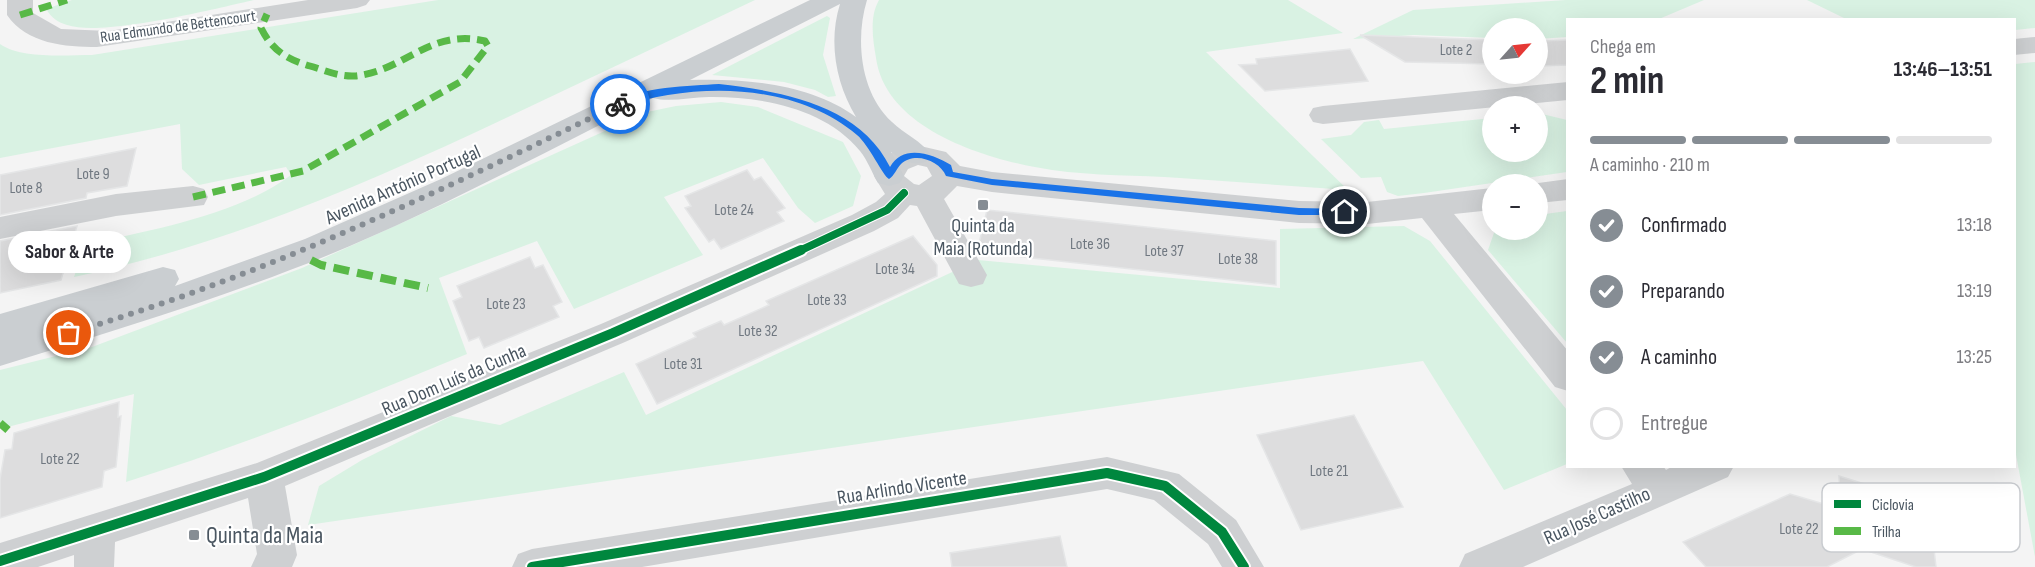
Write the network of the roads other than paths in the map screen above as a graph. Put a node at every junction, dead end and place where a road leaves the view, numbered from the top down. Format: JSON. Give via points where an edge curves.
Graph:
{"nodes":[{"id":1,"x":20,"y":0,"type":"edge"},
{"id":2,"x":357,"y":0,"type":"edge"},
{"id":3,"x":789,"y":0,"type":"edge"},
{"id":4,"x":830,"y":0,"type":"edge"},
{"id":5,"x":854,"y":0,"type":"edge"},
{"id":6,"x":2035,"y":45,"type":"edge"},
{"id":7,"x":2016,"y":47,"type":"edge"},
{"id":8,"x":1566,"y":91,"type":"edge"},
{"id":9,"x":634,"y":97,"type":"junction"},
{"id":10,"x":1323,"y":115,"type":"dead end"},
{"id":11,"x":916,"y":155,"type":"junction"},
{"id":12,"x":949,"y":174,"type":"junction"},
{"id":13,"x":907,"y":188,"type":"junction"},
{"id":14,"x":1566,"y":189,"type":"edge"},
{"id":15,"x":1548,"y":192,"type":"edge"},
{"id":16,"x":193,"y":197,"type":"dead end"},
{"id":17,"x":1482,"y":200,"type":"edge"},
{"id":18,"x":1431,"y":207,"type":"junction"},
{"id":19,"x":0,"y":228,"type":"edge"},
{"id":20,"x":971,"y":275,"type":"dead end"},
{"id":21,"x":0,"y":327,"type":"edge"},
{"id":22,"x":0,"y":352,"type":"edge"},
{"id":23,"x":1566,"y":374,"type":"edge"},
{"id":24,"x":1703,"y":468,"type":"edge"},
{"id":25,"x":264,"y":477,"type":"junction"},
{"id":26,"x":1649,"y":478,"type":"edge"},
{"id":27,"x":94,"y":550,"type":"edge"},
{"id":28,"x":0,"y":561,"type":"edge"},
{"id":29,"x":280,"y":563,"type":"edge"},
{"id":30,"x":532,"y":567,"type":"edge"},
{"id":31,"x":1244,"y":567,"type":"edge"},
{"id":32,"x":1479,"y":567,"type":"edge"}],
"edges":[{"from":1,"to":2,"type":"street","name":"Rua Edmundo de Bettencourt","via":[[20,15],[32,28],[51,36],[109,39]]},
{"from":3,"to":21,"type":"main road","name":"Avenida António Portugal","via":[[463,159],[326,220],[145,286]]},
{"from":4,"to":9,"type":"main road","name":"Avenida António Portugal"},
{"from":5,"to":11,"type":"main road","via":[[848,18],[848,43],[861,98],[873,120]]},
{"from":6,"to":7,"type":"street"},
{"from":8,"to":10,"type":"street"},
{"from":9,"to":13,"type":"main road","via":[[719,87],[804,103],[861,134]]},
{"from":9,"to":22,"type":"main road","name":"Avenida António Portugal","via":[[305,251],[157,306]]},
{"from":11,"to":12,"type":"street","via":[[939,159]]},
{"from":11,"to":13,"type":"street","via":[[897,162]]},
{"from":12,"to":13,"type":"street","via":[[945,184]]},
{"from":12,"to":18,"type":"street","via":[[992,182],[1299,212],[1367,213]]},
{"from":13,"to":20,"type":"street"},
{"from":13,"to":25,"type":"street","name":"Rua Dom Luís da Cunha","via":[[887,210],[852,228],[613,333]]},
{"from":14,"to":15,"type":"street"},
{"from":16,"to":19,"type":"street","via":[[116,205]]},
{"from":17,"to":18,"type":"street"},
{"from":18,"to":23,"type":"street"},
{"from":24,"to":26,"type":"street","name":"Rua José Castilho"},
{"from":25,"to":27,"type":"street","name":"Rua Dom Luís da Cunha"},
{"from":25,"to":29,"type":"street"},
{"from":26,"to":32,"type":"street","name":"Rua José Castilho"},
{"from":27,"to":28,"type":"street","name":"Rua Dom Luís da Cunha"},
{"from":30,"to":31,"type":"street","name":"Rua Arlindo Vicente","via":[[1107,473],[1165,486],[1222,532]]}]}
